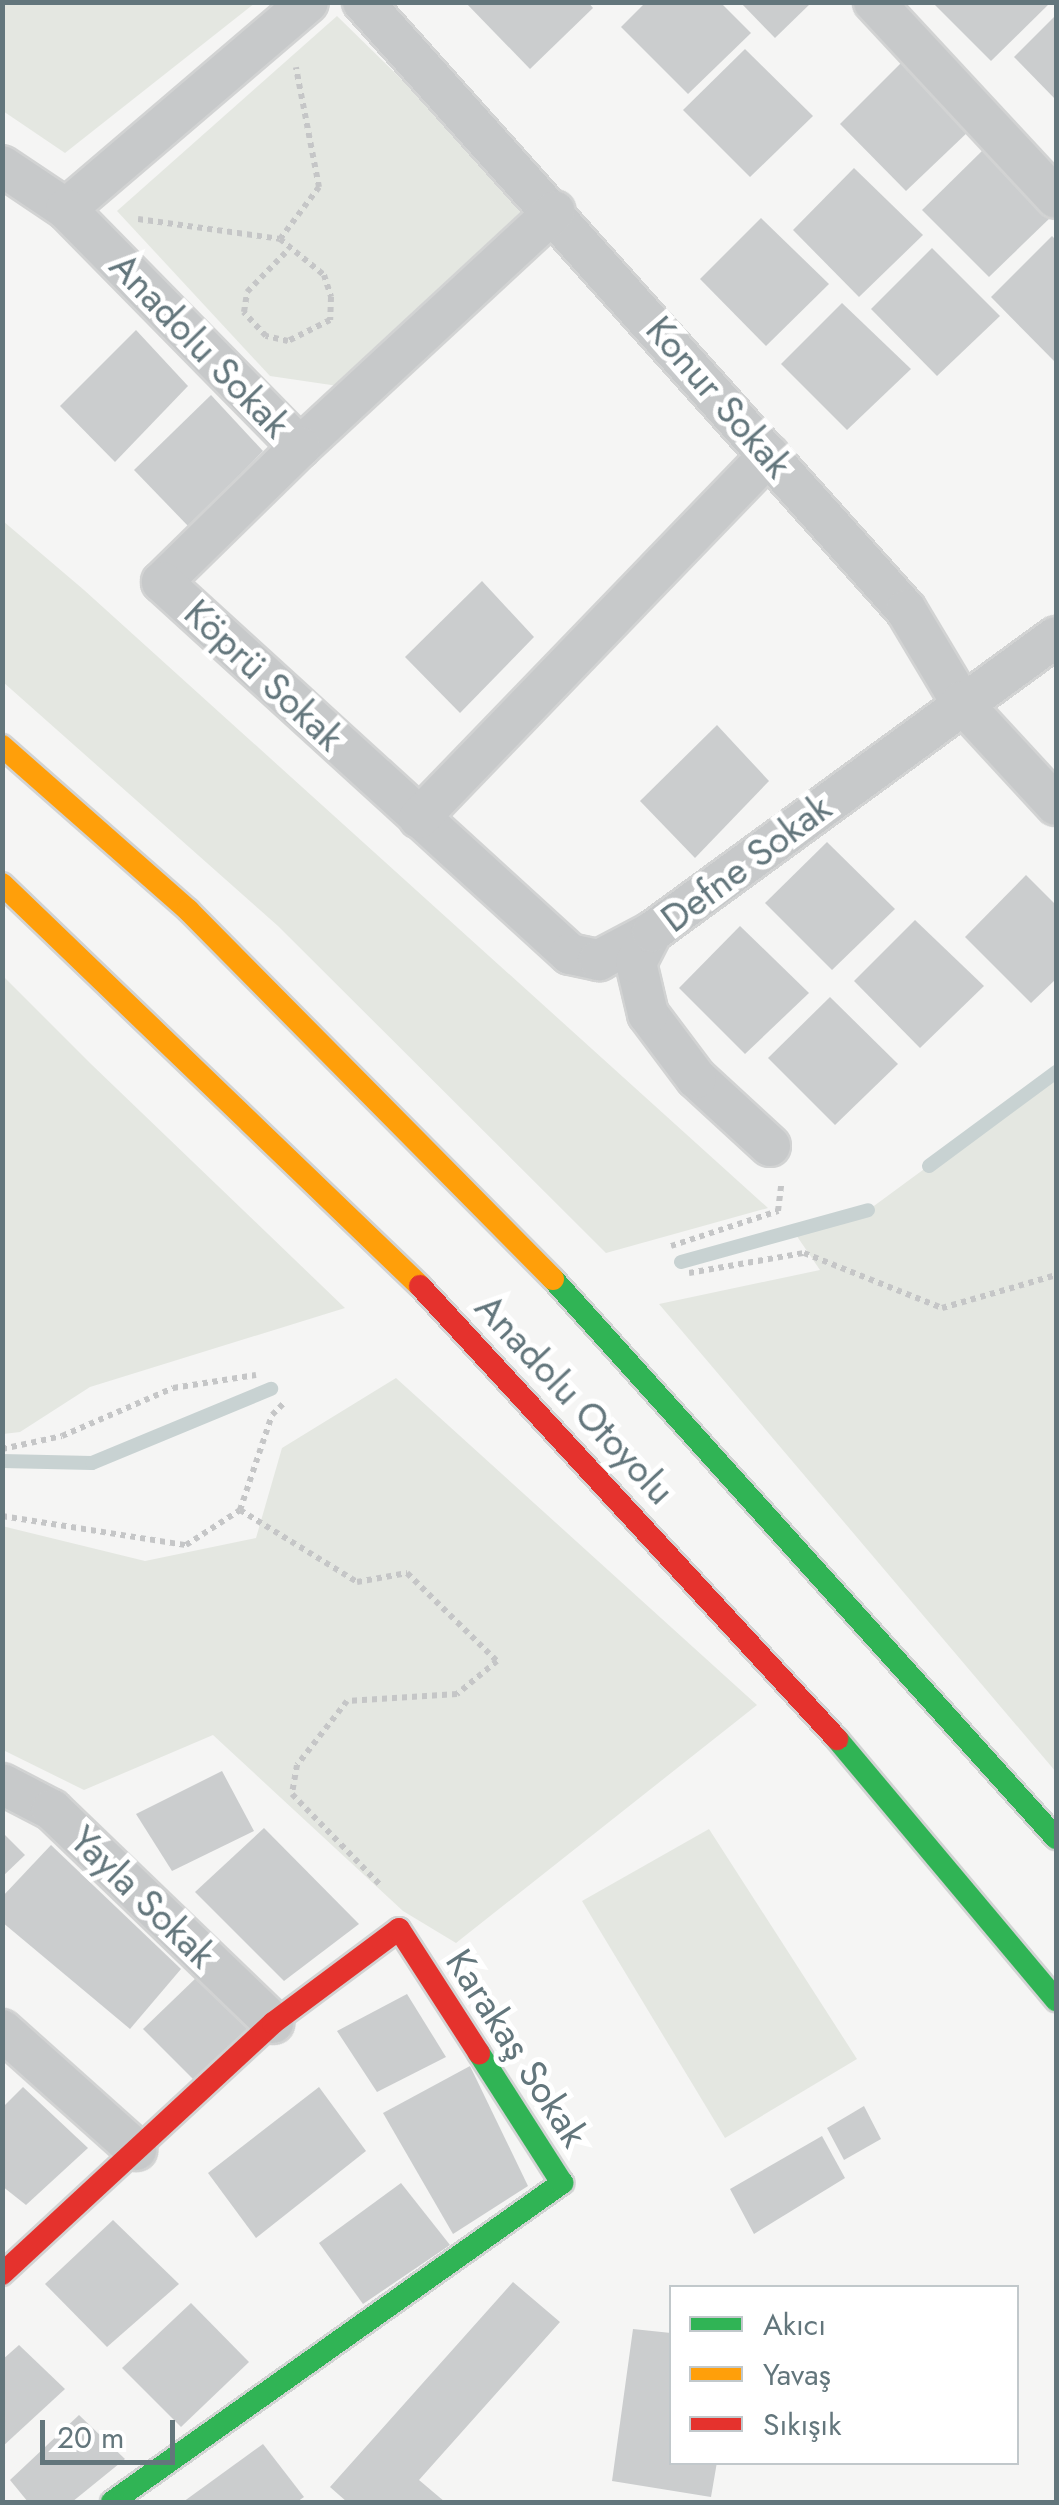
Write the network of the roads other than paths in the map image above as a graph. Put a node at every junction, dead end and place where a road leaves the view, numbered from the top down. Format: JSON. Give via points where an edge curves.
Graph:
{"nodes":[{"id":1,"x":363,"y":2,"type":"edge"},
{"id":2,"x":874,"y":2,"type":"edge"},
{"id":3,"x":298,"y":11,"type":"edge"},
{"id":4,"x":2,"y":166,"type":"edge"},
{"id":5,"x":1056,"y":198,"type":"edge"},
{"id":6,"x":66,"y":209,"type":"junction"},
{"id":7,"x":555,"y":211,"type":"junction"},
{"id":8,"x":300,"y":448,"type":"junction"},
{"id":9,"x":769,"y":454,"type":"junction"},
{"id":10,"x":1056,"y":637,"type":"edge"},
{"id":11,"x":961,"y":702,"type":"junction"},
{"id":12,"x":2,"y":746,"type":"edge"},
{"id":13,"x":1056,"y":805,"type":"edge"},
{"id":14,"x":419,"y":818,"type":"junction"},
{"id":15,"x":2,"y":884,"type":"edge"},
{"id":16,"x":652,"y":932,"type":"junction"},
{"id":17,"x":770,"y":1146,"type":"road end"},
{"id":18,"x":2,"y":1784,"type":"edge"},
{"id":19,"x":1056,"y":1838,"type":"edge"},
{"id":20,"x":1056,"y":2000,"type":"edge"},
{"id":21,"x":273,"y":2023,"type":"junction"},
{"id":22,"x":2,"y":2030,"type":"edge"},
{"id":23,"x":136,"y":2150,"type":"junction"},
{"id":24,"x":2,"y":2274,"type":"edge"},
{"id":25,"x":112,"y":2502,"type":"edge"}],
"edges":[{"from":1,"to":7,"type":"street","name":"Konur Sokak"},
{"from":2,"to":5,"type":"street"},
{"from":3,"to":6,"type":"street"},
{"from":4,"to":6,"type":"street","name":"Anadolu Sokak"},
{"from":6,"to":8,"type":"street","name":"Anadolu Sokak"},
{"from":7,"to":8,"type":"street","name":"Anadolu Sokak"},
{"from":7,"to":9,"type":"street","name":"Konur Sokak"},
{"from":8,"to":14,"type":"street","name":"Köprü Sokak","via":[[162,582]]},
{"from":9,"to":11,"type":"street","name":"Konur Sokak","via":[[906,610]]},
{"from":9,"to":14,"type":"street"},
{"from":10,"to":11,"type":"street","name":"Defne Sokak"},
{"from":11,"to":13,"type":"street","name":"Konur Sokak"},
{"from":11,"to":16,"type":"street","name":"Defne Sokak"},
{"from":12,"to":19,"type":"main road","name":"Anadolu Otoyolu","via":[[188,910],[464,1184],[853,1603]]},
{"from":14,"to":16,"type":"street","name":"Köprü Sokak","via":[[570,954],[599,960]]},
{"from":15,"to":20,"type":"main road","name":"Anadolu Otoyolu","via":[[337,1200],[565,1438],[778,1669]]},
{"from":16,"to":17,"type":"street","name":"Defne Sokak","via":[[636,963],[648,1014],[696,1078]]},
{"from":18,"to":21,"type":"street","name":"Yayla Sokak","via":[[52,1810]]},
{"from":21,"to":23,"type":"main road","name":"Karakaş Sokak"},
{"from":21,"to":25,"type":"main road","name":"Karakaş Sokak","via":[[399,1929],[562,2183]]},
{"from":22,"to":23,"type":"street"},
{"from":23,"to":24,"type":"main road","name":"Karakaş Sokak"}]}
